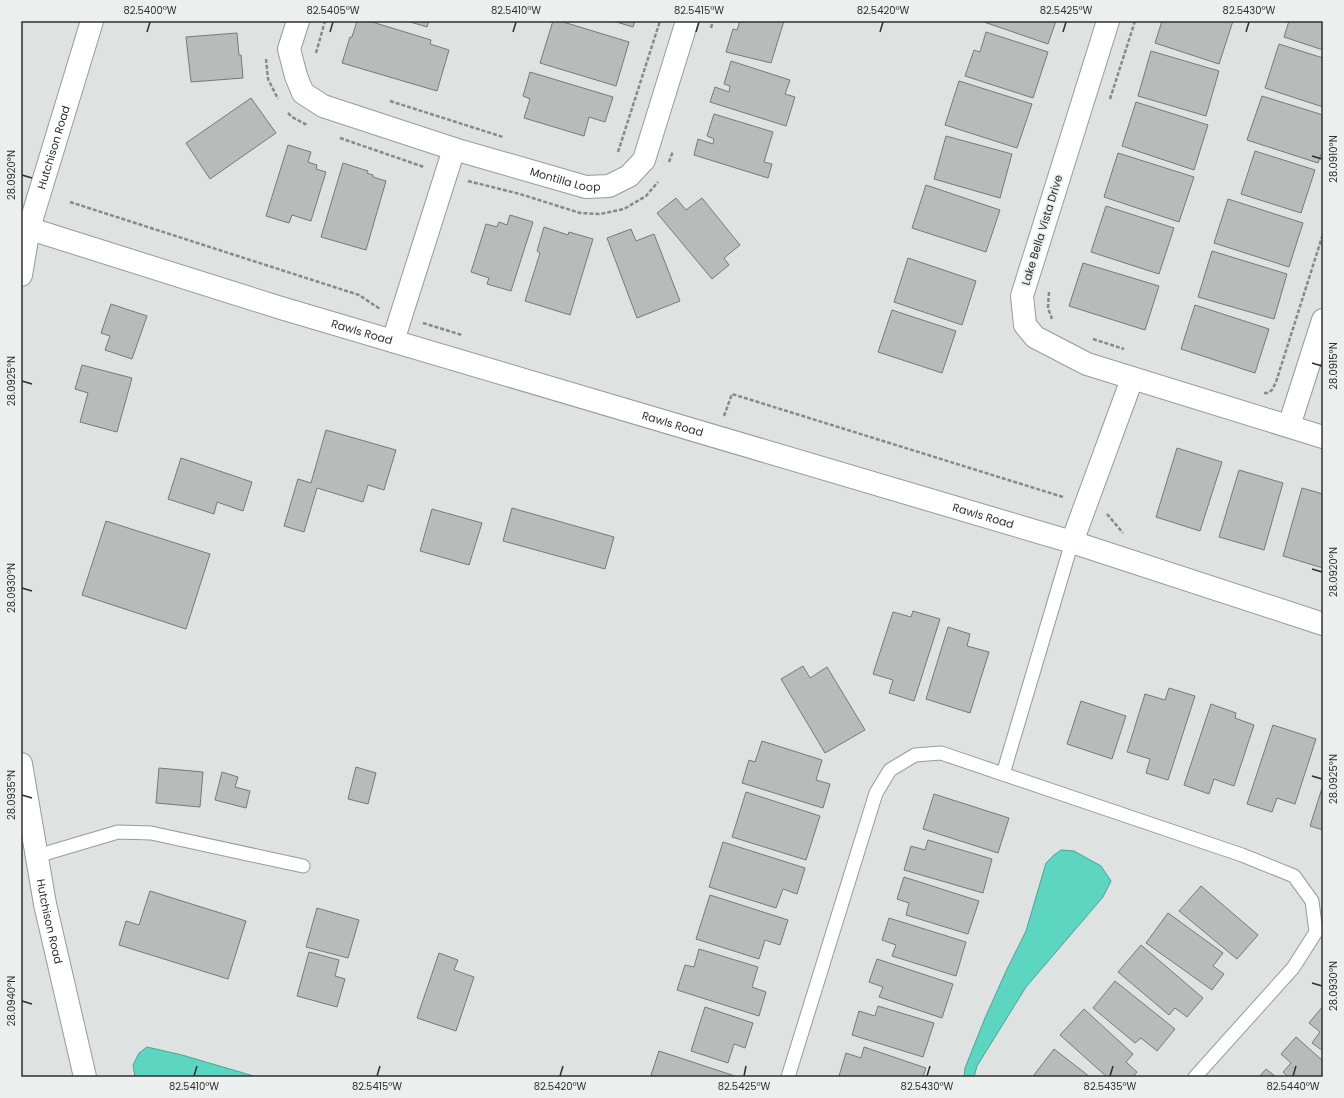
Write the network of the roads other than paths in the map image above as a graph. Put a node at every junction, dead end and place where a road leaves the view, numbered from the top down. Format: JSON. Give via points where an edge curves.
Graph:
{"nodes":[{"id":1,"x":92,"y":21,"type":"edge"},
{"id":2,"x":298,"y":21,"type":"edge"},
{"id":3,"x":687,"y":21,"type":"edge"},
{"id":4,"x":1108,"y":21,"type":"edge"},
{"id":5,"x":454,"y":149,"type":"junction"},
{"id":6,"x":25,"y":227,"type":"edge"},
{"id":7,"x":21,"y":275,"type":"edge"},
{"id":8,"x":1323,"y":320,"type":"edge"},
{"id":9,"x":393,"y":341,"type":"junction"},
{"id":10,"x":1132,"y":378,"type":"junction"},
{"id":11,"x":1289,"y":426,"type":"junction"},
{"id":12,"x":1323,"y":437,"type":"edge"},
{"id":13,"x":1072,"y":542,"type":"junction"},
{"id":14,"x":1323,"y":624,"type":"edge"},
{"id":15,"x":21,"y":764,"type":"edge"},
{"id":16,"x":1003,"y":774,"type":"junction"},
{"id":17,"x":37,"y":856,"type":"junction"},
{"id":18,"x":303,"y":866,"type":"dead end"},
{"id":19,"x":85,"y":1077,"type":"edge"},
{"id":20,"x":788,"y":1077,"type":"edge"},
{"id":21,"x":1195,"y":1077,"type":"edge"}],
"edges":[{"from":1,"to":6,"type":"street","name":"Hutchison Road"},
{"from":2,"to":5,"type":"street","name":"Montilla Loop","via":[[289,50],[304,93],[323,106]]},
{"from":3,"to":5,"type":"street","name":"Montilla Loop","via":[[644,160],[629,176],[610,186],[586,188]]},
{"from":4,"to":10,"type":"street","name":"Lake Bella Vista Drive","via":[[1022,296],[1025,325],[1035,337],[1087,364]]},
{"from":5,"to":9,"type":"street"},
{"from":6,"to":7,"type":"street","name":"Hutchison Road"},
{"from":6,"to":9,"type":"street","name":"Rawls Road"},
{"from":8,"to":11,"type":"street"},
{"from":9,"to":13,"type":"street","name":"Rawls Road"},
{"from":10,"to":11,"type":"street","name":"Lake Bella Vista Drive"},
{"from":10,"to":13,"type":"street"},
{"from":11,"to":12,"type":"street","name":"Lake Bella Vista Drive"},
{"from":13,"to":14,"type":"street","name":"Rawls Road"},
{"from":13,"to":16,"type":"lane"},
{"from":15,"to":17,"type":"street","name":"Hutchison Road"},
{"from":16,"to":20,"type":"lane","via":[[941,753],[916,755],[890,770],[876,793]]},
{"from":16,"to":21,"type":"lane","via":[[1242,855],[1294,876],[1312,901],[1316,932],[1293,968]]},
{"from":17,"to":18,"type":"lane","via":[[118,832],[151,833]]},
{"from":17,"to":19,"type":"street","name":"Hutchison Road","via":[[45,904]]}]}
